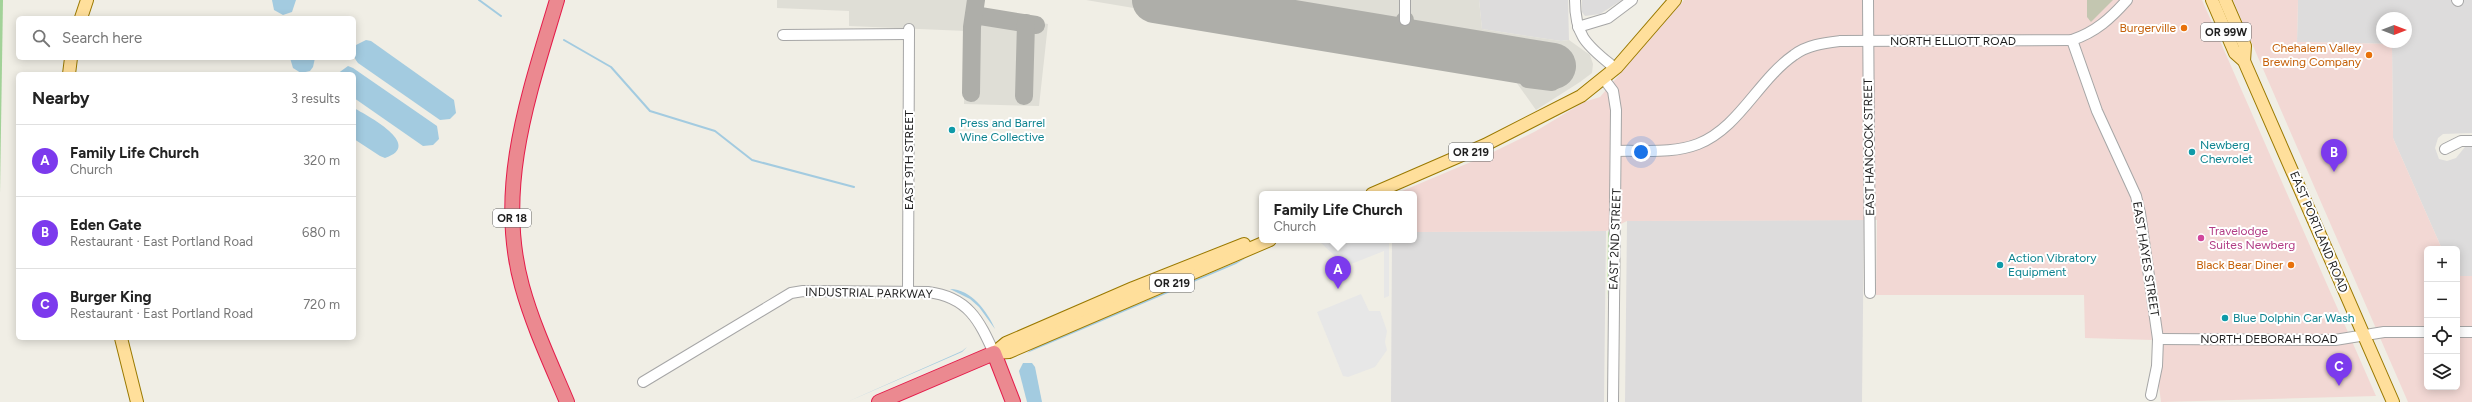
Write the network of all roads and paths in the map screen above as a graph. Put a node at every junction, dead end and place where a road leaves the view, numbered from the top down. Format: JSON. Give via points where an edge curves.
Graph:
{"nodes":[{"id":1,"x":87,"y":0,"type":"edge"},
{"id":2,"x":557,"y":0,"type":"edge"},
{"id":3,"x":1405,"y":0,"type":"edge"},
{"id":4,"x":1575,"y":0,"type":"edge"},
{"id":5,"x":1632,"y":0,"type":"edge"},
{"id":6,"x":1675,"y":0,"type":"edge"},
{"id":7,"x":1868,"y":0,"type":"edge"},
{"id":8,"x":2127,"y":0,"type":"edge"},
{"id":9,"x":2212,"y":0,"type":"edge"},
{"id":10,"x":2225,"y":0,"type":"edge"},
{"id":11,"x":81,"y":16,"type":"edge"},
{"id":12,"x":1405,"y":20,"type":"dead end"},
{"id":13,"x":1578,"y":27,"type":"junction"},
{"id":14,"x":783,"y":35,"type":"dead end"},
{"id":15,"x":1641,"y":38,"type":"junction"},
{"id":16,"x":2072,"y":40,"type":"junction"},
{"id":17,"x":1868,"y":41,"type":"junction"},
{"id":18,"x":71,"y":60,"type":"edge"},
{"id":19,"x":2244,"y":61,"type":"junction"},
{"id":20,"x":1610,"y":64,"type":"junction"},
{"id":21,"x":69,"y":72,"type":"edge"},
{"id":22,"x":1604,"y":79,"type":"junction"},
{"id":23,"x":1568,"y":102,"type":"junction"},
{"id":24,"x":2472,"y":141,"type":"edge"},
{"id":25,"x":2445,"y":149,"type":"dead end"},
{"id":26,"x":1616,"y":151,"type":"junction"},
{"id":27,"x":1379,"y":191,"type":"edge"},
{"id":28,"x":1259,"y":237,"type":"edge"},
{"id":29,"x":1263,"y":243,"type":"edge"},
{"id":30,"x":908,"y":292,"type":"junction"},
{"id":31,"x":1870,"y":293,"type":"dead end"},
{"id":32,"x":2424,"y":332,"type":"edge"},
{"id":33,"x":2460,"y":332,"type":"edge"},
{"id":34,"x":2472,"y":332,"type":"edge"},
{"id":35,"x":2364,"y":336,"type":"junction"},
{"id":36,"x":2158,"y":339,"type":"junction"},
{"id":37,"x":122,"y":340,"type":"edge"},
{"id":38,"x":994,"y":353,"type":"junction"},
{"id":39,"x":643,"y":382,"type":"dead end"},
{"id":40,"x":2151,"y":395,"type":"dead end"},
{"id":41,"x":137,"y":402,"type":"edge"},
{"id":42,"x":567,"y":402,"type":"edge"},
{"id":43,"x":879,"y":402,"type":"edge"},
{"id":44,"x":1013,"y":402,"type":"edge"},
{"id":45,"x":1613,"y":402,"type":"edge"},
{"id":46,"x":2393,"y":402,"type":"edge"}],
"edges":[{"from":1,"to":11,"type":"main road"},
{"from":2,"to":42,"type":"highway","number":"OR 18","via":[[521,126],[514,162],[512,213],[522,285],[542,344]]},
{"from":3,"to":12,"type":"street"},
{"from":4,"to":13,"type":"street"},
{"from":5,"to":13,"type":"street","via":[[1608,18]]},
{"from":6,"to":15,"type":"main road","number":"OR 219"},
{"from":7,"to":17,"type":"street","name":"EAST HANCOCK STREET"},
{"from":8,"to":16,"type":"street","name":"NORTH ELLIOTT ROAD","via":[[2106,22],[2090,33]]},
{"from":9,"to":19,"type":"main road","name":"EAST PORTLAND ROAD","number":"OR 99W","via":[[2235,53]]},
{"from":10,"to":19,"type":"main road","name":"EAST PORTLAND ROAD","number":"OR 99W","via":[[2245,46]]},
{"from":13,"to":20,"type":"street","via":[[1587,45]]},
{"from":14,"to":30,"type":"street","name":"EAST 9TH STREET","via":[[909,32]]},
{"from":15,"to":20,"type":"main road","number":"OR 219"},
{"from":15,"to":22,"type":"main road","number":"OR 219","via":[[1629,55]]},
{"from":16,"to":17,"type":"street","name":"NORTH ELLIOTT ROAD"},
{"from":16,"to":36,"type":"street","name":"EAST HAYES STREET","via":[[2097,111],[2136,196]]},
{"from":17,"to":26,"type":"street","name":"NORTH ELLIOTT ROAD","via":[[1820,44],[1794,55],[1774,73],[1728,124],[1703,142],[1679,150]]},
{"from":17,"to":31,"type":"street","name":"EAST HANCOCK STREET"},
{"from":18,"to":21,"type":"main road"},
{"from":19,"to":35,"type":"main road","name":"EAST PORTLAND ROAD","number":"OR 99W"},
{"from":20,"to":23,"type":"main road","number":"OR 219"},
{"from":22,"to":23,"type":"main road","number":"OR 219"},
{"from":22,"to":26,"type":"street","name":"EAST 2ND STREET","via":[[1613,91],[1616,104]]},
{"from":23,"to":27,"type":"main road","number":"OR 219","via":[[1516,131]]},
{"from":24,"to":25,"type":"street","via":[[2461,141]]},
{"from":26,"to":45,"type":"street","name":"EAST 2ND STREET"},
{"from":28,"to":38,"type":"main road","number":"OR 219","via":[[1133,288],[1006,344]]},
{"from":29,"to":38,"type":"main road","number":"OR 219","via":[[1009,352]]},
{"from":30,"to":38,"type":"street","name":"INDUSTRIAL PARKWAY","via":[[937,293],[964,305],[978,319]]},
{"from":30,"to":39,"type":"street","name":"INDUSTRIAL PARKWAY","via":[[791,293]]},
{"from":32,"to":35,"type":"street","name":"NORTH DEBORAH ROAD","via":[[2384,332]]},
{"from":33,"to":34,"type":"street"},
{"from":35,"to":36,"type":"street","name":"NORTH DEBORAH ROAD","via":[[2335,340]]},
{"from":35,"to":46,"type":"main road","name":"EAST PORTLAND ROAD","number":"OR 99W"},
{"from":36,"to":40,"type":"street","name":"EAST HAYES STREET","via":[[2157,366]]},
{"from":37,"to":41,"type":"main road"},
{"from":38,"to":43,"type":"highway","number":"OR 219"},
{"from":38,"to":44,"type":"highway"}]}
